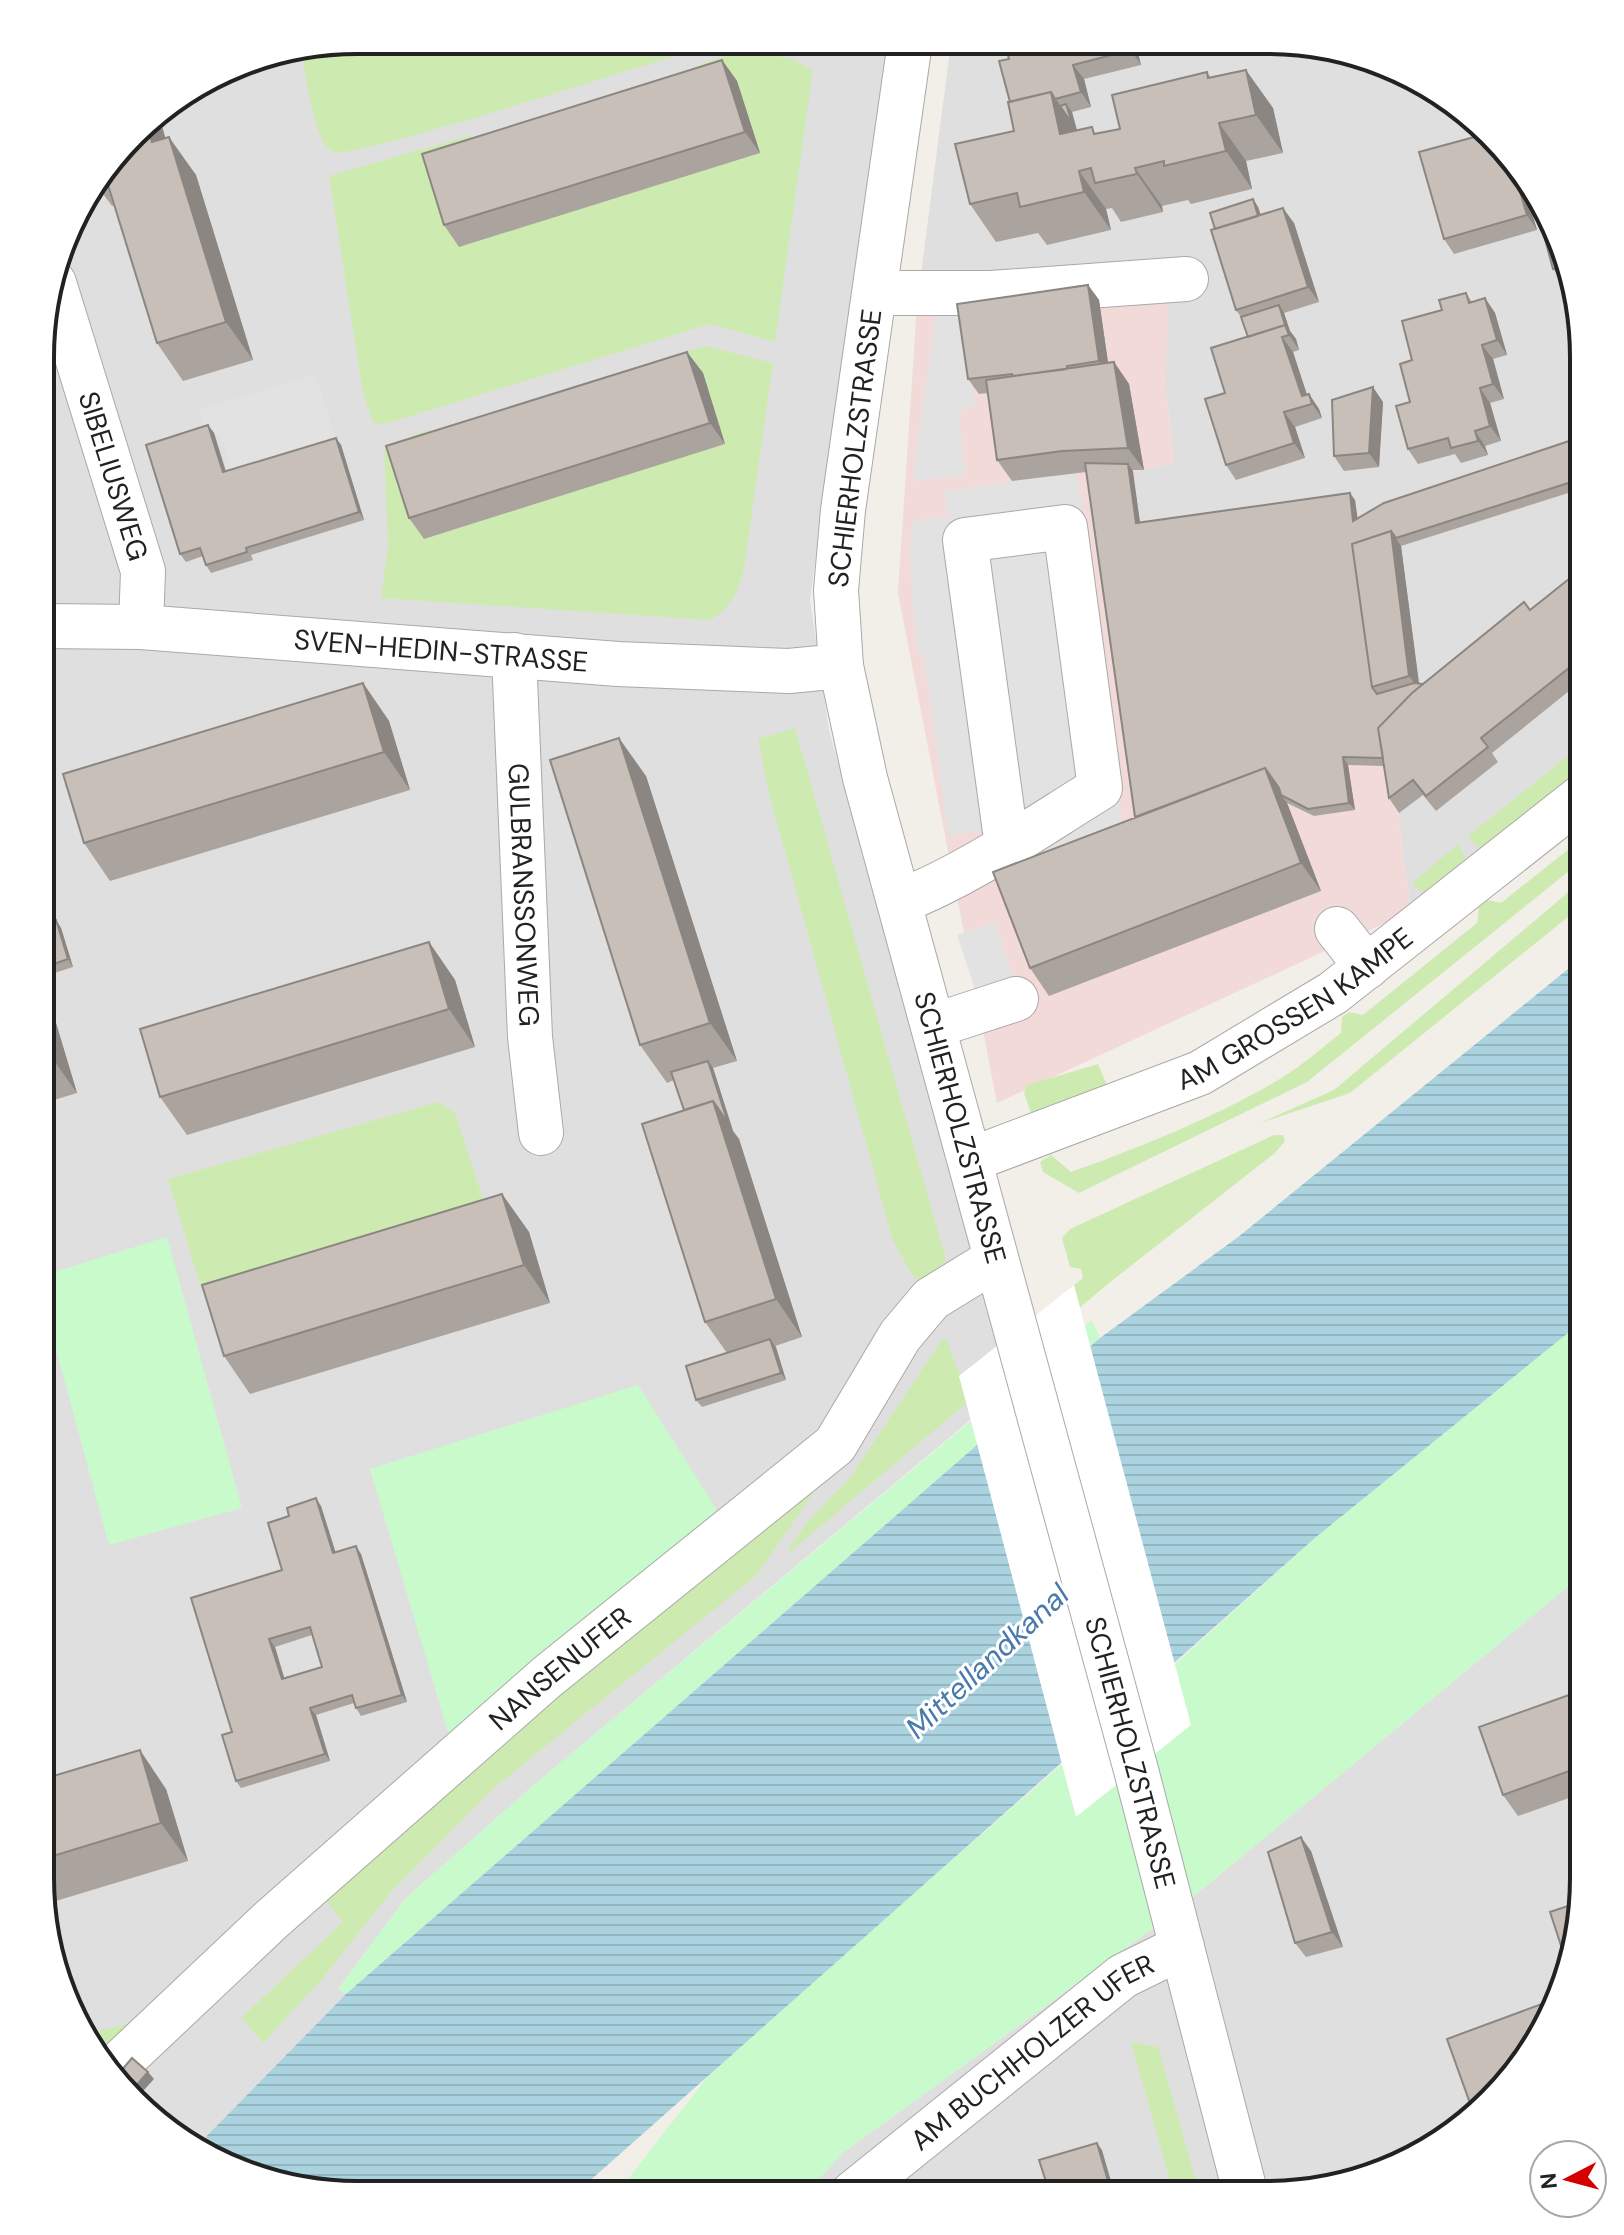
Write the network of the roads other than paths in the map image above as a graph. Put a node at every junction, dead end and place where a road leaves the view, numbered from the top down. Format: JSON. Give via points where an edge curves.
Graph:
{"nodes":[{"id":1,"x":908,"y":54,"type":"edge"},
{"id":2,"x":1186,"y":279,"type":"dead end"},
{"id":3,"x":875,"y":293,"type":"junction"},
{"id":4,"x":60,"y":301,"type":"edge"},
{"id":5,"x":54,"y":626,"type":"edge"},
{"id":6,"x":141,"y":627,"type":"junction"},
{"id":7,"x":514,"y":655,"type":"junction"},
{"id":8,"x":841,"y":666,"type":"junction"},
{"id":9,"x":1570,"y":806,"type":"edge"},
{"id":10,"x":1007,"y":846,"type":"junction"},
{"id":11,"x":899,"y":902,"type":"junction"},
{"id":12,"x":1337,"y":929,"type":"dead end"},
{"id":13,"x":1367,"y":967,"type":"junction"},
{"id":14,"x":1016,"y":999,"type":"dead end"},
{"id":15,"x":933,"y":1026,"type":"junction"},
{"id":16,"x":541,"y":1133,"type":"dead end"},
{"id":17,"x":970,"y":1160,"type":"junction"},
{"id":18,"x":996,"y":1259,"type":"junction"},
{"id":19,"x":1182,"y":1947,"type":"junction"},
{"id":20,"x":119,"y":2064,"type":"edge"},
{"id":21,"x":868,"y":2181,"type":"edge"},
{"id":22,"x":1242,"y":2181,"type":"edge"}],
"edges":[{"from":1,"to":3,"type":"street","name":"SCHIERHOLZSTRASSE"},
{"from":2,"to":3,"type":"street","via":[[991,293]]},
{"from":3,"to":8,"type":"street","name":"SCHIERHOLZSTRASSE","via":[[843,510],[836,590]]},
{"from":4,"to":6,"type":"street","name":"SIBELIUSWEG","via":[[143,571]]},
{"from":5,"to":6,"type":"street","name":"SVEN-HEDIN-STRASSE"},
{"from":6,"to":7,"type":"street","name":"SVEN-HEDIN-STRASSE"},
{"from":7,"to":8,"type":"street","name":"SVEN-HEDIN-STRASSE","via":[[738,670]]},
{"from":7,"to":16,"type":"street","name":"GULBRANSSONWEG","via":[[530,1037]]},
{"from":8,"to":11,"type":"street","name":"SCHIERHOLZSTRASSE","via":[[850,722]]},
{"from":9,"to":13,"type":"street","name":"AM GROSSEN KAMPE"},
{"from":10,"to":10,"type":"street","via":[[1100,788],[1065,527],[965,540]]},
{"from":10,"to":11,"type":"street"},
{"from":11,"to":15,"type":"street","name":"SCHIERHOLZSTRASSE"},
{"from":12,"to":13,"type":"street"},
{"from":13,"to":17,"type":"street","name":"AM GROSSEN KAMPE","via":[[1200,1073]]},
{"from":14,"to":15,"type":"street"},
{"from":15,"to":17,"type":"street","name":"SCHIERHOLZSTRASSE"},
{"from":17,"to":18,"type":"street","name":"SCHIERHOLZSTRASSE"},
{"from":18,"to":19,"type":"street","name":"SCHIERHOLZSTRASSE"},
{"from":18,"to":20,"type":"street","name":"NANSENUFER","via":[[931,1299],[900,1336],[835,1445],[547,1677],[271,1920]]},
{"from":19,"to":21,"type":"street","name":"AM BUCHHOLZER UFER","via":[[1123,1976]]},
{"from":19,"to":22,"type":"street","name":"SCHIERHOLZSTRASSE"}]}
